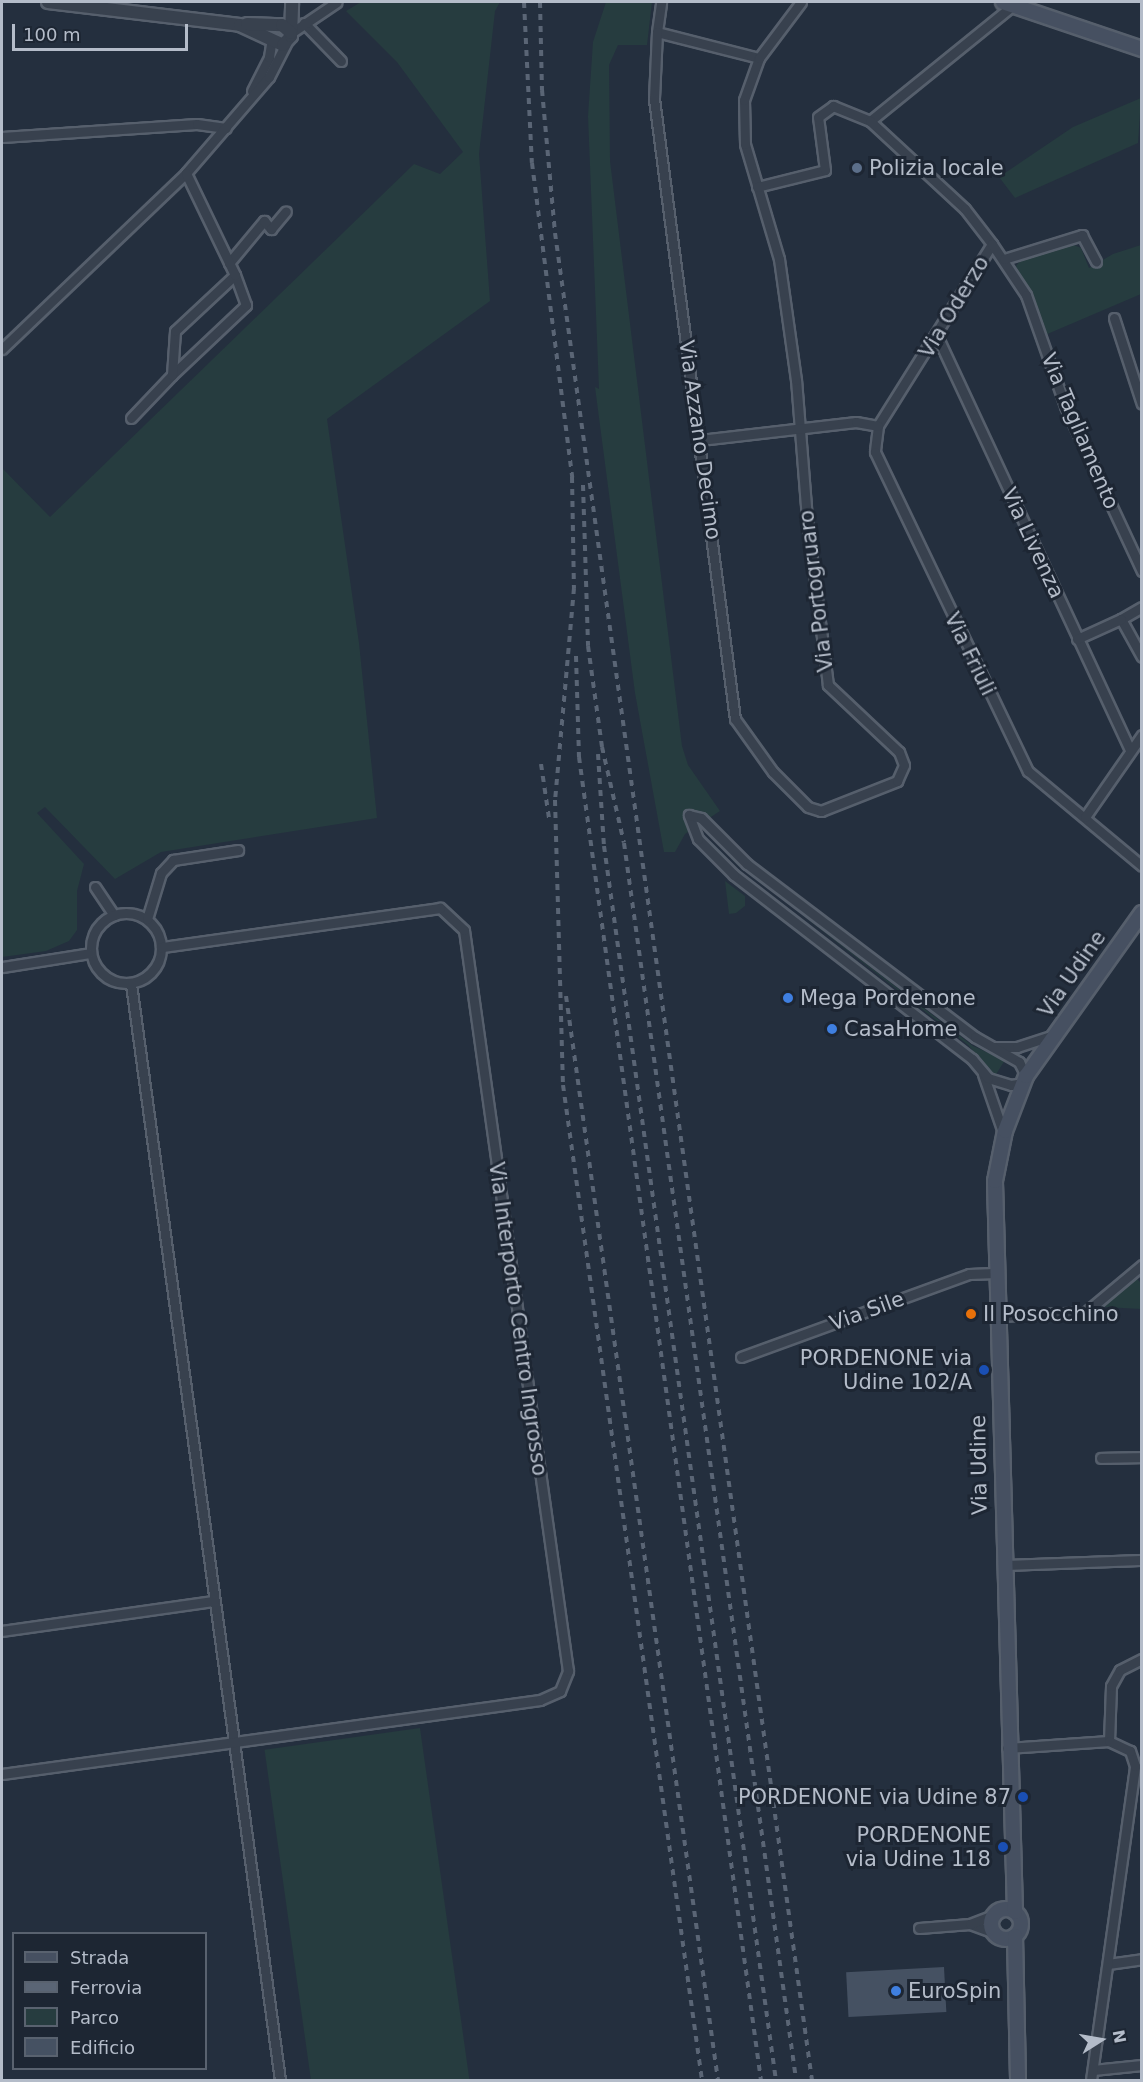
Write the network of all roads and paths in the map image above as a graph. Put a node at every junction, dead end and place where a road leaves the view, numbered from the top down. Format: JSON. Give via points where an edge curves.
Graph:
{"nodes":[{"id":1,"x":48,"y":2,"type":"edge"},
{"id":2,"x":290,"y":2,"type":"edge"},
{"id":3,"x":337,"y":2,"type":"edge"},
{"id":4,"x":661,"y":2,"type":"edge"},
{"id":5,"x":801,"y":2,"type":"edge"},
{"id":6,"x":1008,"y":3,"type":"edge"},
{"id":7,"x":304,"y":23,"type":"junction"},
{"id":8,"x":657,"y":32,"type":"junction"},
{"id":9,"x":274,"y":33,"type":"junction"},
{"id":10,"x":288,"y":39,"type":"junction"},
{"id":11,"x":1142,"y":49,"type":"edge"},
{"id":12,"x":759,"y":58,"type":"junction"},
{"id":13,"x":341,"y":61,"type":"dead end"},
{"id":14,"x":243,"y":106,"type":"junction"},
{"id":15,"x":870,"y":121,"type":"junction"},
{"id":16,"x":226,"y":128,"type":"junction"},
{"id":17,"x":2,"y":138,"type":"edge"},
{"id":18,"x":186,"y":173,"type":"junction"},
{"id":19,"x":757,"y":187,"type":"junction"},
{"id":20,"x":286,"y":211,"type":"dead end"},
{"id":21,"x":992,"y":243,"type":"junction"},
{"id":22,"x":1004,"y":259,"type":"junction"},
{"id":23,"x":1096,"y":261,"type":"dead end"},
{"id":24,"x":229,"y":263,"type":"junction"},
{"id":25,"x":235,"y":275,"type":"junction"},
{"id":26,"x":1114,"y":318,"type":"dead end"},
{"id":27,"x":937,"y":336,"type":"junction"},
{"id":28,"x":2,"y":350,"type":"edge"},
{"id":29,"x":172,"y":375,"type":"junction"},
{"id":30,"x":1139,"y":389,"type":"edge"},
{"id":31,"x":1142,"y":404,"type":"edge"},
{"id":32,"x":131,"y":418,"type":"dead end"},
{"id":33,"x":878,"y":426,"type":"junction"},
{"id":34,"x":802,"y":429,"type":"junction"},
{"id":35,"x":700,"y":440,"type":"junction"},
{"id":36,"x":1142,"y":571,"type":"edge"},
{"id":37,"x":1142,"y":607,"type":"edge"},
{"id":38,"x":1121,"y":619,"type":"junction"},
{"id":39,"x":1077,"y":639,"type":"junction"},
{"id":40,"x":1142,"y":657,"type":"edge"},
{"id":41,"x":1142,"y":735,"type":"edge"},
{"id":42,"x":1130,"y":750,"type":"junction"},
{"id":43,"x":821,"y":811,"type":"joint"},
{"id":44,"x":1085,"y":817,"type":"junction"},
{"id":45,"x":238,"y":850,"type":"dead end"},
{"id":46,"x":1142,"y":866,"type":"edge"},
{"id":47,"x":95,"y":887,"type":"dead end"},
{"id":48,"x":790,"y":898,"type":"junction"},
{"id":49,"x":780,"y":910,"type":"junction"},
{"id":50,"x":1142,"y":913,"type":"edge"},
{"id":51,"x":114,"y":915,"type":"junction"},
{"id":52,"x":147,"y":919,"type":"junction"},
{"id":53,"x":161,"y":947,"type":"junction"},
{"id":54,"x":90,"y":954,"type":"junction"},
{"id":55,"x":2,"y":967,"type":"edge"},
{"id":56,"x":131,"y":984,"type":"junction"},
{"id":57,"x":1056,"y":1034,"type":"junction"},
{"id":58,"x":986,"y":1045,"type":"junction"},
{"id":59,"x":979,"y":1067,"type":"junction"},
{"id":60,"x":1025,"y":1080,"type":"junction"},
{"id":61,"x":1004,"y":1136,"type":"junction"},
{"id":62,"x":1142,"y":1265,"type":"edge"},
{"id":63,"x":995,"y":1273,"type":"junction"},
{"id":64,"x":997,"y":1316,"type":"junction"},
{"id":65,"x":741,"y":1356,"type":"dead end"},
{"id":66,"x":1142,"y":1457,"type":"edge"},
{"id":67,"x":1101,"y":1458,"type":"dead end"},
{"id":68,"x":1142,"y":1560,"type":"edge"},
{"id":69,"x":1003,"y":1565,"type":"junction"},
{"id":70,"x":214,"y":1601,"type":"junction"},
{"id":71,"x":2,"y":1631,"type":"edge"},
{"id":72,"x":1142,"y":1659,"type":"edge"},
{"id":73,"x":1109,"y":1741,"type":"junction"},
{"id":74,"x":234,"y":1742,"type":"junction"},
{"id":75,"x":1007,"y":1748,"type":"junction"},
{"id":76,"x":2,"y":1774,"type":"edge"},
{"id":77,"x":1004,"y":1912,"type":"junction"},
{"id":78,"x":970,"y":1924,"type":"junction"},
{"id":79,"x":919,"y":1928,"type":"dead end"},
{"id":80,"x":1005,"y":1936,"type":"junction"},
{"id":81,"x":1142,"y":1959,"type":"edge"},
{"id":82,"x":1108,"y":1964,"type":"junction"},
{"id":83,"x":1142,"y":2065,"type":"edge"},
{"id":84,"x":1092,"y":2075,"type":"edge"},
{"id":85,"x":280,"y":2080,"type":"edge"},
{"id":86,"x":1018,"y":2080,"type":"edge"}],
"edges":[{"from":1,"to":9,"type":"street","via":[[240,25]]},
{"from":2,"to":9,"type":"street"},
{"from":2,"to":10,"type":"street"},
{"from":3,"to":7,"type":"street"},
{"from":4,"to":8,"type":"street","name":"Via Azzano Decimo"},
{"from":5,"to":12,"type":"street","name":"Via Portogruaro"},
{"from":6,"to":11,"type":"main road"},
{"from":6,"to":15,"type":"street"},
{"from":7,"to":10,"type":"street"},
{"from":7,"to":13,"type":"street"},
{"from":8,"to":12,"type":"street"},
{"from":8,"to":35,"type":"street","name":"Via Azzano Decimo","via":[[654,99]]},
{"from":9,"to":10,"type":"street"},
{"from":9,"to":10,"type":"street","via":[[285,26]]},
{"from":9,"to":14,"type":"street","via":[[266,64]]},
{"from":10,"to":14,"type":"street","via":[[269,77]]},
{"from":12,"to":19,"type":"street","name":"Via Portogruaro","via":[[744,100],[745,144]]},
{"from":14,"to":16,"type":"street"},
{"from":15,"to":19,"type":"street","name":"Via Oderzo","via":[[833,106],[819,113],[825,170]]},
{"from":15,"to":21,"type":"street","name":"Via Oderzo","via":[[965,209]]},
{"from":16,"to":17,"type":"street","via":[[197,124]]},
{"from":16,"to":18,"type":"street"},
{"from":18,"to":24,"type":"street"},
{"from":18,"to":28,"type":"street"},
{"from":19,"to":34,"type":"street","name":"Via Portogruaro","via":[[778,259]]},
{"from":20,"to":24,"type":"street","via":[[272,229],[264,221]]},
{"from":21,"to":22,"type":"street","name":"Via Tagliamento"},
{"from":21,"to":27,"type":"street","name":"Via Oderzo"},
{"from":22,"to":23,"type":"street","via":[[1082,235]]},
{"from":22,"to":36,"type":"street","name":"Via Tagliamento","via":[[1026,295],[1065,406]]},
{"from":24,"to":25,"type":"street"},
{"from":25,"to":29,"type":"street","via":[[175,331]]},
{"from":25,"to":29,"type":"street","via":[[246,305]]},
{"from":26,"to":30,"type":"street"},
{"from":27,"to":33,"type":"street","name":"Via Oderzo"},
{"from":27,"to":39,"type":"street","name":"Via Livenza"},
{"from":29,"to":32,"type":"street"},
{"from":30,"to":31,"type":"street"},
{"from":33,"to":34,"type":"street","via":[[856,422]]},
{"from":33,"to":44,"type":"street","name":"Via Friuli","via":[[873,440],[879,464],[1019,756],[1028,771]]},
{"from":34,"to":35,"type":"street"},
{"from":34,"to":43,"type":"street","name":"Via Portogruaro","via":[[807,519],[828,686],[899,752],[904,765],[897,782]]},
{"from":35,"to":43,"type":"street","name":"Via Azzano Decimo","via":[[735,719],[772,772],[808,807]]},
{"from":37,"to":38,"type":"street"},
{"from":38,"to":39,"type":"street"},
{"from":38,"to":40,"type":"street"},
{"from":39,"to":42,"type":"street","name":"Via Livenza"},
{"from":41,"to":42,"type":"street"},
{"from":42,"to":44,"type":"street"},
{"from":44,"to":46,"type":"street","name":"Via Friuli"},
{"from":45,"to":52,"type":"street","via":[[173,860],[161,873]]},
{"from":47,"to":51,"type":"street"},
{"from":48,"to":49,"type":"street"},
{"from":48,"to":49,"type":"street","via":[[747,864],[701,818],[689,815],[706,848]]},
{"from":48,"to":58,"type":"street"},
{"from":49,"to":59,"type":"street"},
{"from":50,"to":57,"type":"main road","name":"Via Udine"},
{"from":51,"to":52,"type":"street","via":[[125,913]]},
{"from":51,"to":54,"type":"street","via":[[96,929]]},
{"from":52,"to":53,"type":"street"},
{"from":53,"to":56,"type":"street","via":[[153,970]]},
{"from":53,"to":74,"type":"street","name":"Via Interporto Centro Ingrosso","via":[[440,908],[464,930],[568,1671],[560,1691],[540,1700]]},
{"from":54,"to":55,"type":"street"},
{"from":54,"to":56,"type":"street","via":[[101,973]]},
{"from":56,"to":70,"type":"street"},
{"from":57,"to":58,"type":"street","via":[[1017,1047]]},
{"from":57,"to":60,"type":"main road","name":"Via Udine"},
{"from":58,"to":60,"type":"street","via":[[1019,1062]]},
{"from":59,"to":60,"type":"street","via":[[1000,1083]]},
{"from":59,"to":61,"type":"street"},
{"from":60,"to":61,"type":"main road","name":"Via Udine"},
{"from":61,"to":63,"type":"main road","name":"Via Udine","via":[[995,1181]]},
{"from":62,"to":64,"type":"street","via":[[1086,1312]]},
{"from":63,"to":64,"type":"main road","name":"Via Udine"},
{"from":63,"to":65,"type":"street","name":"Via Sile","via":[[969,1274]]},
{"from":64,"to":69,"type":"main road","name":"Via Udine"},
{"from":66,"to":67,"type":"street"},
{"from":68,"to":69,"type":"street"},
{"from":69,"to":75,"type":"main road","name":"Via Udine"},
{"from":70,"to":71,"type":"street"},
{"from":70,"to":74,"type":"street"},
{"from":72,"to":73,"type":"street","via":[[1120,1670],[1111,1686]]},
{"from":73,"to":75,"type":"street"},
{"from":73,"to":82,"type":"street","via":[[1130,1751],[1135,1766]]},
{"from":74,"to":76,"type":"street","name":"Via Interporto Centro Ingrosso"},
{"from":74,"to":85,"type":"street"},
{"from":75,"to":77,"type":"main road","name":"Via Udine","via":[[1011,1879]]},
{"from":77,"to":78,"type":"street"},
{"from":77,"to":80,"type":"main road"},
{"from":77,"to":80,"type":"main road","via":[[1021,1924]]},
{"from":78,"to":79,"type":"street"},
{"from":78,"to":80,"type":"street"},
{"from":80,"to":86,"type":"main road","via":[[1014,1971]]},
{"from":81,"to":82,"type":"street"},
{"from":82,"to":84,"type":"street"},
{"from":83,"to":84,"type":"street"}]}
